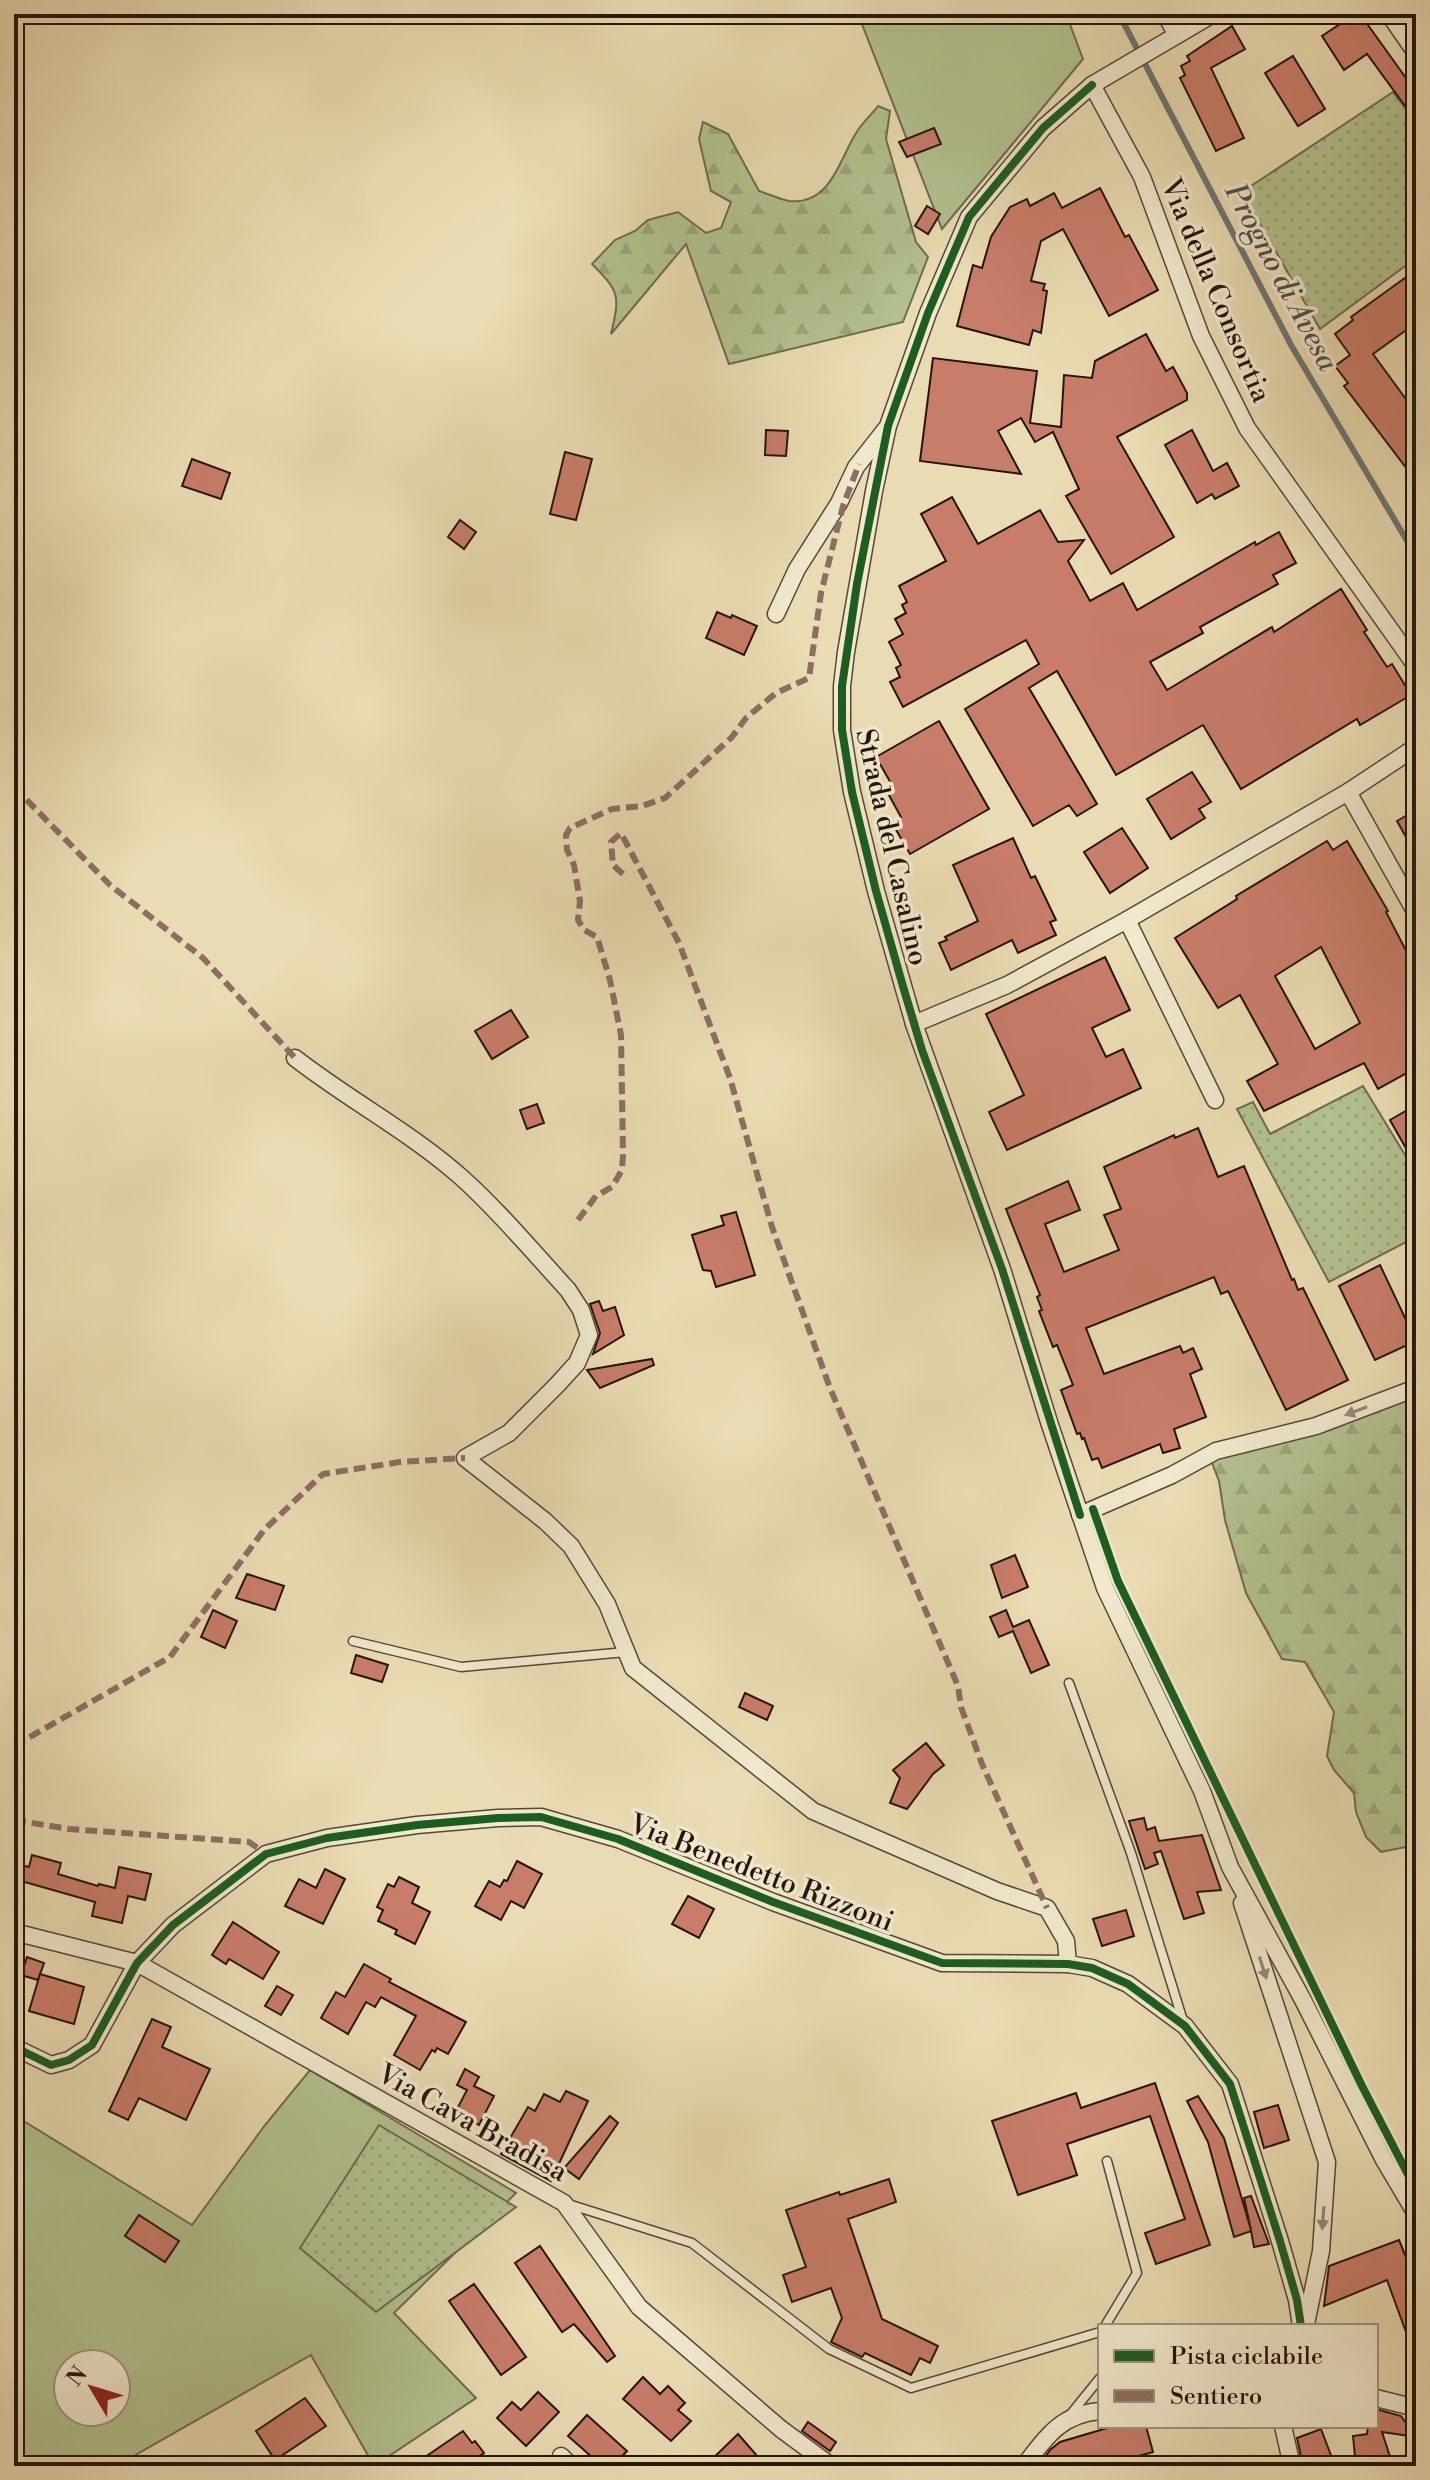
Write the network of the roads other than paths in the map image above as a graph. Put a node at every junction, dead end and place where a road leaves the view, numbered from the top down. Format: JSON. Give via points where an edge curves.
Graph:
{"nodes":[{"id":1,"x":1165,"y":14,"type":"edge"},
{"id":2,"x":1213,"y":14,"type":"edge"},
{"id":3,"x":1389,"y":14,"type":"edge"},
{"id":4,"x":1177,"y":35,"type":"junction"},
{"id":5,"x":1416,"y":53,"type":"edge"},
{"id":6,"x":1092,"y":85,"type":"junction"},
{"id":7,"x":888,"y":426,"type":"junction"},
{"id":8,"x":776,"y":614,"type":"dead end"},
{"id":9,"x":1416,"y":666,"type":"edge"},
{"id":10,"x":1416,"y":747,"type":"edge"},
{"id":11,"x":1348,"y":792,"type":"junction"},
{"id":12,"x":1416,"y":913,"type":"edge"},
{"id":13,"x":1127,"y":920,"type":"junction"},
{"id":14,"x":914,"y":1024,"type":"junction"},
{"id":15,"x":295,"y":1058,"type":"dead end"},
{"id":16,"x":1215,"y":1100,"type":"dead end"},
{"id":17,"x":1416,"y":1388,"type":"edge"},
{"id":18,"x":1080,"y":1515,"type":"junction"},
{"id":19,"x":353,"y":1641,"type":"dead end"},
{"id":20,"x":626,"y":1652,"type":"junction"},
{"id":21,"x":1069,"y":1683,"type":"dead end"},
{"id":22,"x":1230,"y":1867,"type":"junction"},
{"id":23,"x":14,"y":1932,"type":"edge"},
{"id":24,"x":137,"y":1963,"type":"junction"},
{"id":25,"x":1068,"y":1964,"type":"junction"},
{"id":26,"x":1185,"y":2026,"type":"junction"},
{"id":27,"x":14,"y":2047,"type":"edge"},
{"id":28,"x":1107,"y":2161,"type":"dead end"},
{"id":29,"x":564,"y":2203,"type":"junction"},
{"id":30,"x":1416,"y":2214,"type":"edge"},
{"id":31,"x":1106,"y":2324,"type":"edge"},
{"id":32,"x":1303,"y":2324,"type":"edge"},
{"id":33,"x":1304,"y":2324,"type":"edge"},
{"id":34,"x":1098,"y":2333,"type":"edge"},
{"id":35,"x":1098,"y":2380,"type":"edge"},
{"id":36,"x":1378,"y":2398,"type":"edge"},
{"id":37,"x":1416,"y":2408,"type":"edge"},
{"id":38,"x":1098,"y":2411,"type":"edge"},
{"id":39,"x":1067,"y":2418,"type":"junction"},
{"id":40,"x":1283,"y":2428,"type":"edge"},
{"id":41,"x":831,"y":2466,"type":"edge"},
{"id":42,"x":1024,"y":2466,"type":"edge"},
{"id":43,"x":1292,"y":2466,"type":"edge"}],
"edges":[{"from":1,"to":4,"type":"street"},
{"from":2,"to":4,"type":"street","name":"Strada del Casalino"},
{"from":3,"to":5,"type":"street"},
{"from":4,"to":6,"type":"street","name":"Strada del Casalino"},
{"from":6,"to":7,"type":"street","name":"Strada del Casalino","via":[[1043,128],[969,217]]},
{"from":6,"to":9,"type":"street","name":"Via della Consortia","via":[[1142,177],[1201,336],[1247,428]]},
{"from":7,"to":8,"type":"street","name":"Strada del Casalino","via":[[856,467]]},
{"from":7,"to":14,"type":"street","name":"Strada del Casalino","via":[[846,652],[842,730],[876,891]]},
{"from":10,"to":11,"type":"street"},
{"from":11,"to":12,"type":"street"},
{"from":11,"to":13,"type":"street"},
{"from":13,"to":14,"type":"street","via":[[1007,985]]},
{"from":13,"to":16,"type":"street"},
{"from":14,"to":18,"type":"street","name":"Strada del Casalino","via":[[1002,1269]]},
{"from":15,"to":20,"type":"street","via":[[461,1178],[581,1310],[589,1335],[577,1363],[509,1433],[465,1458],[571,1546],[607,1604]]},
{"from":17,"to":18,"type":"street","one_way":true,"via":[[1316,1426],[1216,1451]]},
{"from":18,"to":22,"type":"street","name":"Strada del Casalino","via":[[1105,1588],[1202,1791]]},
{"from":19,"to":20,"type":"lane","via":[[461,1667]]},
{"from":20,"to":25,"type":"street","via":[[633,1668],[813,1811],[1047,1908],[1066,1941]]},
{"from":21,"to":26,"type":"lane","via":[[1131,1853]]},
{"from":22,"to":30,"type":"street"},
{"from":22,"to":33,"type":"street","one_way":true,"via":[[1327,2162],[1321,2251]]},
{"from":23,"to":24,"type":"street","name":"Via Cava Bradisa"},
{"from":24,"to":25,"type":"street","name":"Via Benedetto Rizzoni","via":[[173,1925],[266,1854],[327,1838],[417,1825],[541,1817],[618,1839],[942,1963]]},
{"from":24,"to":27,"type":"street","name":"Via Benedetto Rizzoni","via":[[92,2045],[51,2065]]},
{"from":24,"to":29,"type":"street","name":"Via Cava Bradisa"},
{"from":25,"to":26,"type":"street","name":"Via Benedetto Rizzoni","via":[[1128,1984]]},
{"from":26,"to":32,"type":"street","name":"Via Benedetto Rizzoni","via":[[1230,2084]]},
{"from":28,"to":31,"type":"lane","via":[[1137,2273]]},
{"from":29,"to":34,"type":"lane","via":[[692,2243],[829,2349],[911,2388]]},
{"from":29,"to":41,"type":"street","name":"Via Cava Bradisa","via":[[639,2307]]},
{"from":35,"to":39,"type":"lane"},
{"from":36,"to":37,"type":"street"},
{"from":38,"to":39,"type":"street"},
{"from":39,"to":42,"type":"street"},
{"from":40,"to":43,"type":"street"}]}
